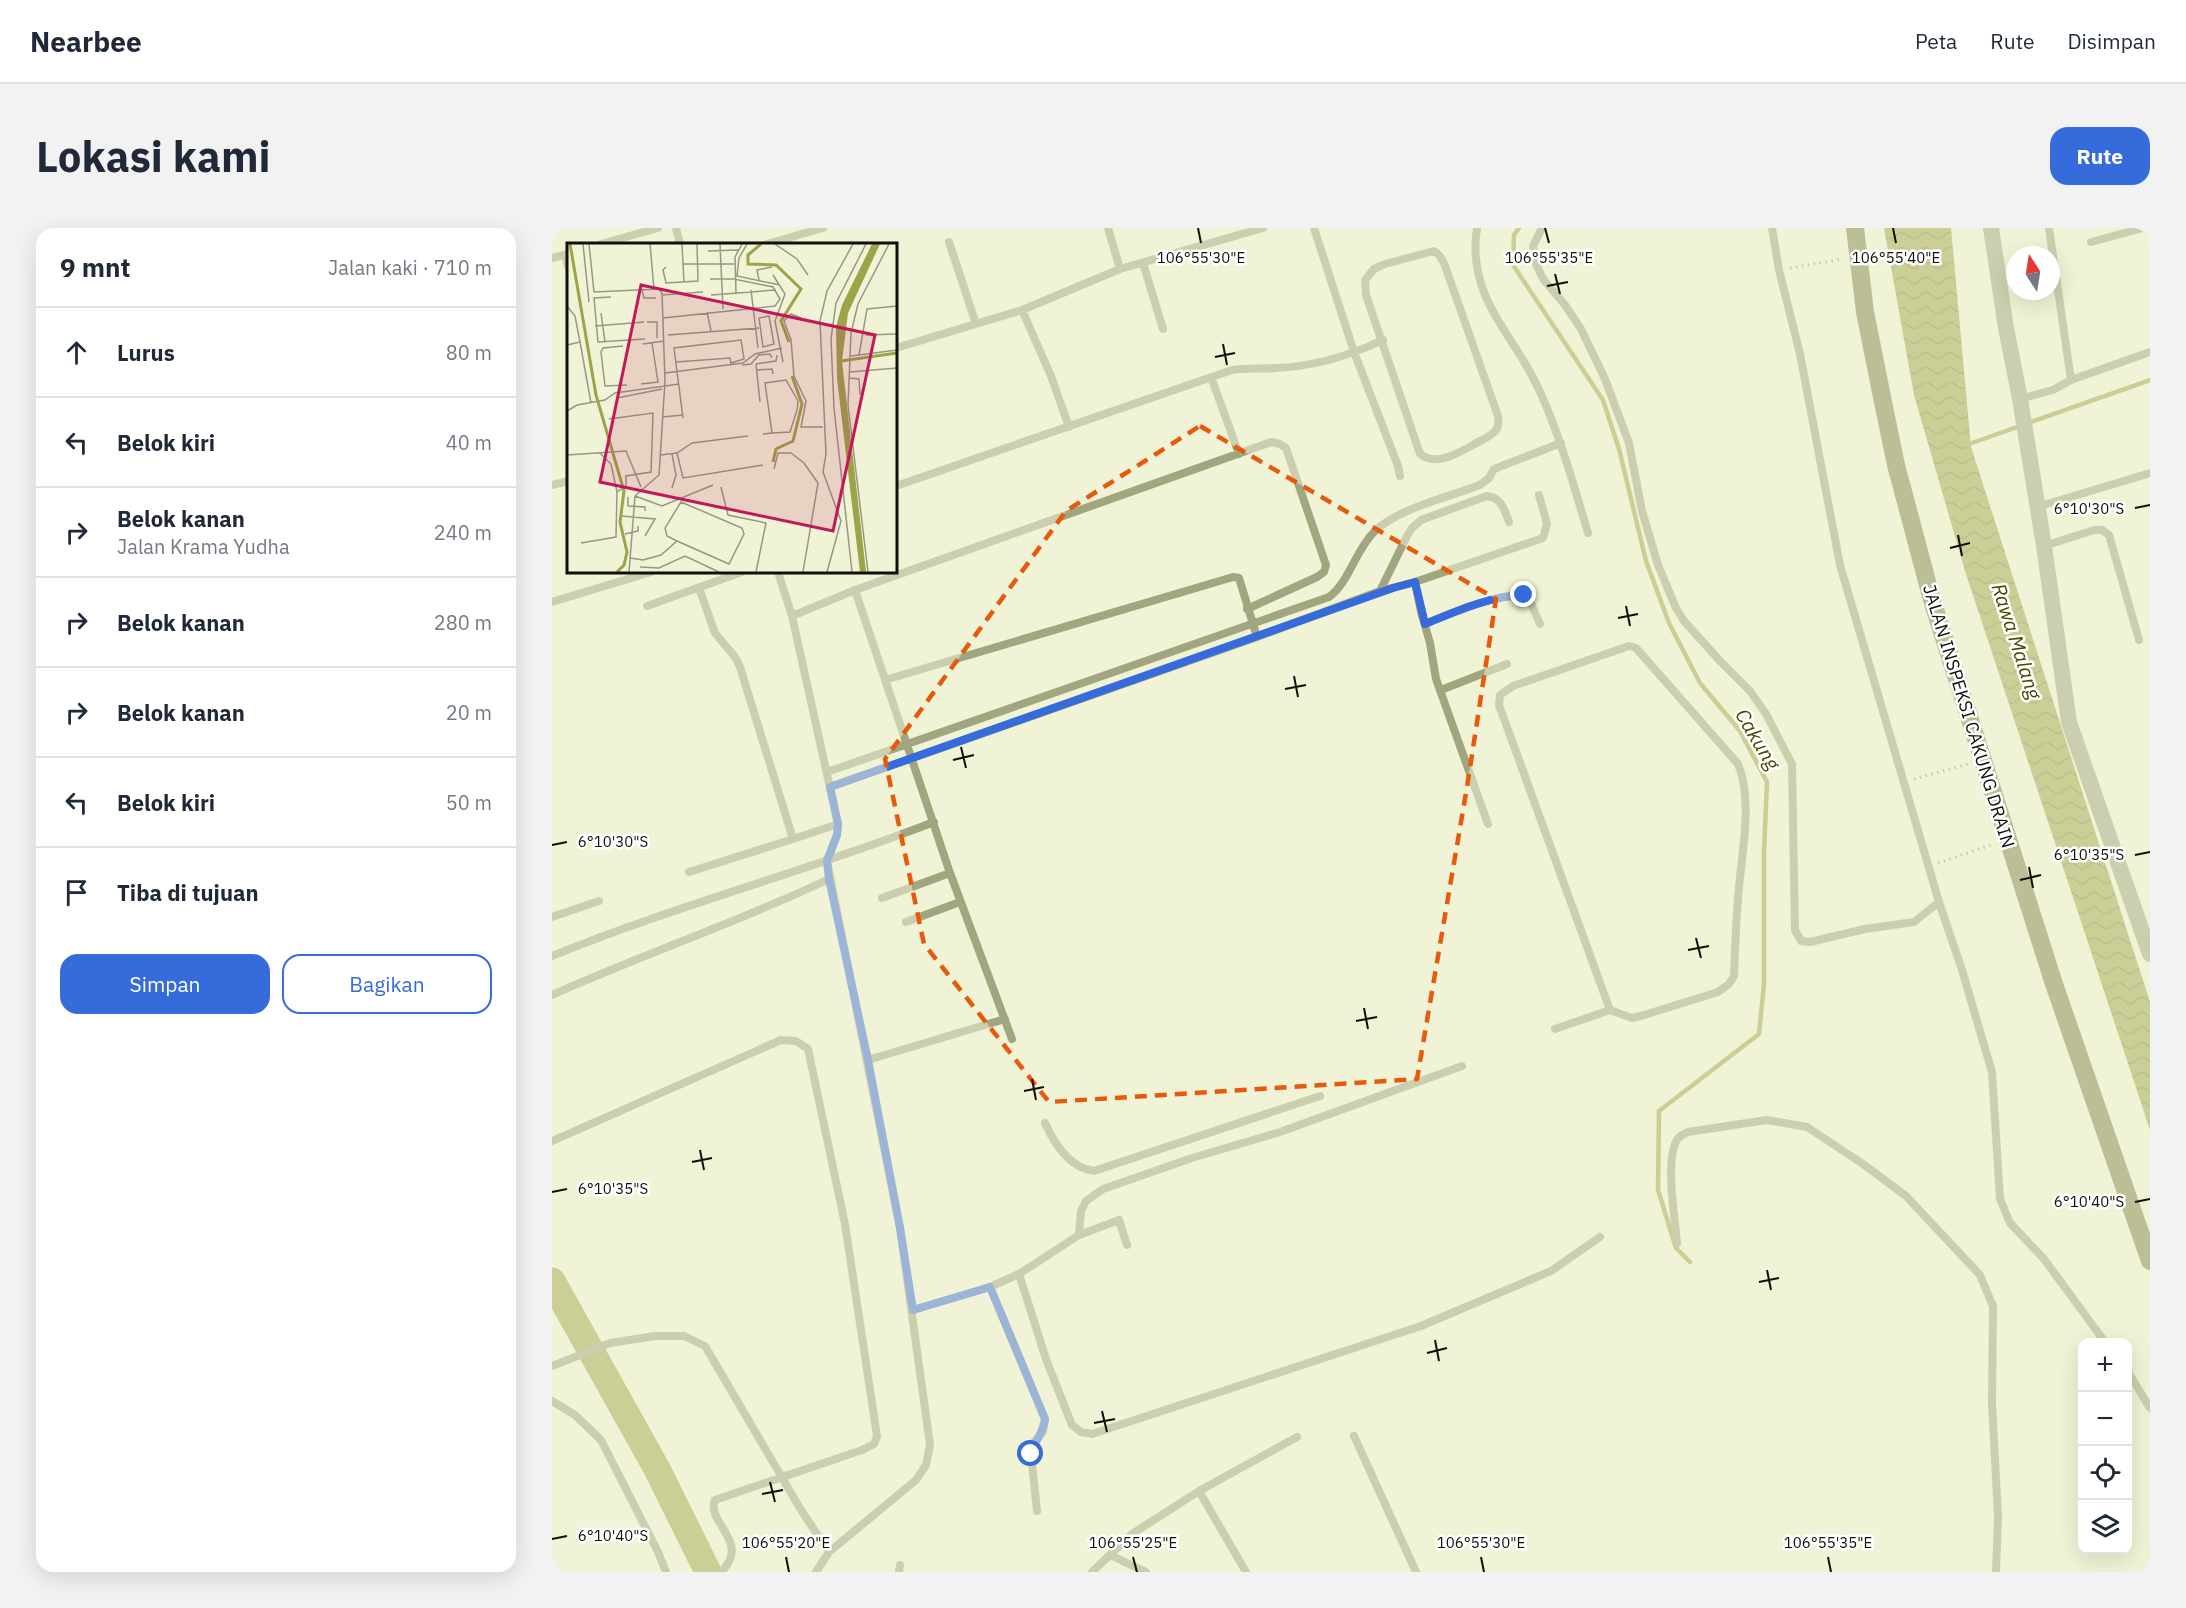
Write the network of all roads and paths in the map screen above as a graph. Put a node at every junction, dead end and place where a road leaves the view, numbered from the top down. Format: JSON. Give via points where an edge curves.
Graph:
{"nodes":[{"id":1,"x":658,"y":228,"type":"edge"},
{"id":2,"x":676,"y":228,"type":"edge"},
{"id":3,"x":823,"y":228,"type":"edge"},
{"id":4,"x":1108,"y":228,"type":"edge"},
{"id":5,"x":1263,"y":228,"type":"edge"},
{"id":6,"x":1314,"y":228,"type":"edge"},
{"id":7,"x":1477,"y":228,"type":"edge"},
{"id":8,"x":1542,"y":228,"type":"edge"},
{"id":9,"x":1772,"y":228,"type":"edge"},
{"id":10,"x":1855,"y":228,"type":"edge"},
{"id":11,"x":1991,"y":228,"type":"edge"},
{"id":12,"x":2049,"y":228,"type":"edge"},
{"id":13,"x":2143,"y":228,"type":"edge"},
{"id":14,"x":641,"y":231,"type":"edge"},
{"id":15,"x":2122,"y":231,"type":"edge"},
{"id":16,"x":949,"y":242,"type":"dead end"},
{"id":17,"x":2091,"y":242,"type":"dead end"},
{"id":18,"x":604,"y":243,"type":"edge"},
{"id":19,"x":680,"y":243,"type":"edge"},
{"id":20,"x":770,"y":243,"type":"edge"},
{"id":21,"x":567,"y":254,"type":"edge"},
{"id":22,"x":1859,"y":255,"type":"junction"},
{"id":23,"x":552,"y":258,"type":"edge"},
{"id":24,"x":1143,"y":263,"type":"junction"},
{"id":25,"x":1120,"y":269,"type":"junction"},
{"id":26,"x":1779,"y":270,"type":"junction"},
{"id":27,"x":1022,"y":310,"type":"junction"},
{"id":28,"x":976,"y":324,"type":"junction"},
{"id":29,"x":1163,"y":329,"type":"dead end"},
{"id":30,"x":1383,"y":340,"type":"junction"},
{"id":31,"x":897,"y":348,"type":"edge"},
{"id":32,"x":1354,"y":352,"type":"junction"},
{"id":33,"x":2150,"y":352,"type":"edge"},
{"id":34,"x":1211,"y":377,"type":"junction"},
{"id":35,"x":2071,"y":380,"type":"junction"},
{"id":36,"x":2020,"y":399,"type":"junction"},
{"id":37,"x":1069,"y":427,"type":"junction"},
{"id":38,"x":1561,"y":443,"type":"junction"},
{"id":39,"x":1239,"y":454,"type":"junction"},
{"id":40,"x":2150,"y":473,"type":"edge"},
{"id":41,"x":1400,"y":476,"type":"dead end"},
{"id":42,"x":567,"y":481,"type":"edge"},
{"id":43,"x":552,"y":485,"type":"edge"},
{"id":44,"x":897,"y":486,"type":"edge"},
{"id":45,"x":1539,"y":495,"type":"dead end"},
{"id":46,"x":2037,"y":507,"type":"junction"},
{"id":47,"x":1509,"y":522,"type":"dead end"},
{"id":48,"x":1588,"y":533,"type":"dead end"},
{"id":49,"x":2044,"y":546,"type":"junction"},
{"id":50,"x":648,"y":573,"type":"edge"},
{"id":51,"x":739,"y":573,"type":"edge"},
{"id":52,"x":778,"y":573,"type":"edge"},
{"id":53,"x":1415,"y":582,"type":"junction"},
{"id":54,"x":699,"y":588,"type":"junction"},
{"id":55,"x":855,"y":590,"type":"junction"},
{"id":56,"x":1380,"y":591,"type":"junction"},
{"id":57,"x":552,"y":602,"type":"edge"},
{"id":58,"x":647,"y":606,"type":"dead end"},
{"id":59,"x":1247,"y":609,"type":"junction"},
{"id":60,"x":792,"y":616,"type":"junction"},
{"id":61,"x":1252,"y":623,"type":"junction"},
{"id":62,"x":1425,"y":624,"type":"junction"},
{"id":63,"x":1540,"y":624,"type":"dead end"},
{"id":64,"x":1257,"y":637,"type":"junction"},
{"id":65,"x":2139,"y":640,"type":"dead end"},
{"id":66,"x":1507,"y":664,"type":"dead end"},
{"id":67,"x":885,"y":680,"type":"junction"},
{"id":68,"x":1441,"y":690,"type":"junction"},
{"id":69,"x":906,"y":742,"type":"junction"},
{"id":70,"x":910,"y":757,"type":"junction"},
{"id":71,"x":1981,"y":760,"type":"junction"},
{"id":72,"x":827,"y":772,"type":"junction"},
{"id":73,"x":1904,"y":782,"type":"junction"},
{"id":74,"x":830,"y":787,"type":"junction"},
{"id":75,"x":934,"y":822,"type":"junction"},
{"id":76,"x":838,"y":824,"type":"junction"},
{"id":77,"x":1488,"y":824,"type":"dead end"},
{"id":78,"x":793,"y":839,"type":"junction"},
{"id":79,"x":2007,"y":840,"type":"junction"},
{"id":80,"x":827,"y":861,"type":"junction"},
{"id":81,"x":1928,"y":866,"type":"junction"},
{"id":82,"x":689,"y":872,"type":"dead end"},
{"id":83,"x":950,"y":873,"type":"junction"},
{"id":84,"x":829,"y":879,"type":"junction"},
{"id":85,"x":882,"y":898,"type":"dead end"},
{"id":86,"x":599,"y":901,"type":"dead end"},
{"id":87,"x":960,"y":902,"type":"junction"},
{"id":88,"x":1939,"y":902,"type":"junction"},
{"id":89,"x":552,"y":917,"type":"edge"},
{"id":90,"x":906,"y":922,"type":"dead end"},
{"id":91,"x":2150,"y":954,"type":"edge"},
{"id":92,"x":552,"y":956,"type":"edge"},
{"id":93,"x":552,"y":995,"type":"edge"},
{"id":94,"x":1610,"y":1010,"type":"junction"},
{"id":95,"x":1005,"y":1019,"type":"junction"},
{"id":96,"x":1555,"y":1029,"type":"dead end"},
{"id":97,"x":1012,"y":1039,"type":"dead end"},
{"id":98,"x":868,"y":1060,"type":"junction"},
{"id":99,"x":1462,"y":1066,"type":"dead end"},
{"id":100,"x":1320,"y":1096,"type":"dead end"},
{"id":101,"x":1045,"y":1123,"type":"dead end"},
{"id":102,"x":552,"y":1140,"type":"edge"},
{"id":103,"x":1079,"y":1235,"type":"junction"},
{"id":104,"x":1600,"y":1237,"type":"dead end"},
{"id":105,"x":1677,"y":1243,"type":"dead end"},
{"id":106,"x":1127,"y":1245,"type":"dead end"},
{"id":107,"x":2150,"y":1261,"type":"edge"},
{"id":108,"x":1019,"y":1274,"type":"junction"},
{"id":109,"x":990,"y":1287,"type":"junction"},
{"id":110,"x":913,"y":1310,"type":"junction"},
{"id":111,"x":2102,"y":1338,"type":"edge"},
{"id":112,"x":552,"y":1366,"type":"edge"},
{"id":113,"x":2132,"y":1380,"type":"edge"},
{"id":114,"x":552,"y":1401,"type":"edge"},
{"id":115,"x":2150,"y":1408,"type":"edge"},
{"id":116,"x":1354,"y":1436,"type":"dead end"},
{"id":117,"x":1297,"y":1437,"type":"dead end"},
{"id":118,"x":782,"y":1477,"type":"junction"},
{"id":119,"x":1199,"y":1491,"type":"junction"},
{"id":120,"x":1037,"y":1511,"type":"dead end"},
{"id":121,"x":829,"y":1552,"type":"junction"},
{"id":122,"x":1110,"y":1555,"type":"junction"},
{"id":123,"x":666,"y":1572,"type":"edge"},
{"id":124,"x":721,"y":1572,"type":"edge"},
{"id":125,"x":816,"y":1572,"type":"edge"},
{"id":126,"x":1092,"y":1572,"type":"edge"},
{"id":127,"x":1146,"y":1572,"type":"edge"},
{"id":128,"x":1246,"y":1572,"type":"edge"},
{"id":129,"x":1416,"y":1572,"type":"edge"},
{"id":130,"x":1996,"y":1572,"type":"edge"}],
"edges":[{"from":1,"to":14,"type":"lane"},
{"from":2,"to":19,"type":"lane"},
{"from":3,"to":20,"type":"lane"},
{"from":4,"to":25,"type":"lane"},
{"from":5,"to":24,"type":"lane"},
{"from":6,"to":32,"type":"lane"},
{"from":7,"to":38,"type":"lane","via":[[1476,264],[1484,297],[1539,388]]},
{"from":8,"to":88,"type":"lane","via":[[1533,246],[1536,264],[1581,329],[1605,379],[1629,443],[1658,566],[1676,608],[1750,691],[1792,764],[1798,937],[1810,942],[1914,922]]},
{"from":9,"to":26,"type":"lane"},
{"from":10,"to":22,"type":"street","name":"JALAN INSPEKSI CAKUNG DRAIN"},
{"from":11,"to":36,"type":"street"},
{"from":12,"to":35,"type":"lane"},
{"from":13,"to":15,"type":"lane"},
{"from":14,"to":18,"type":"lane"},
{"from":15,"to":17,"type":"lane"},
{"from":16,"to":28,"type":"lane"},
{"from":21,"to":23,"type":"lane"},
{"from":22,"to":26,"type":"path"},
{"from":22,"to":71,"type":"street","name":"JALAN INSPEKSI CAKUNG DRAIN","via":[[1870,342],[1896,465]]},
{"from":24,"to":25,"type":"lane"},
{"from":24,"to":29,"type":"lane"},
{"from":25,"to":27,"type":"lane"},
{"from":26,"to":73,"type":"lane","via":[[1800,354],[1840,565]]},
{"from":27,"to":28,"type":"lane"},
{"from":27,"to":37,"type":"lane"},
{"from":28,"to":31,"type":"lane"},
{"from":30,"to":30,"type":"lane","via":[[1420,454],[1426,459],[1447,458],[1493,434],[1499,424],[1498,416],[1444,263],[1434,251],[1374,268],[1365,280],[1366,295]]},
{"from":30,"to":32,"type":"lane"},
{"from":32,"to":34,"type":"lane","via":[[1320,363],[1232,370]]},
{"from":32,"to":41,"type":"lane"},
{"from":33,"to":35,"type":"lane"},
{"from":34,"to":37,"type":"lane"},
{"from":34,"to":39,"type":"lane"},
{"from":35,"to":36,"type":"lane"},
{"from":36,"to":46,"type":"street"},
{"from":37,"to":44,"type":"lane"},
{"from":38,"to":48,"type":"lane"},
{"from":38,"to":61,"type":"lane","via":[[1494,470],[1480,485],[1390,518],[1373,532],[1338,590],[1329,597]]},
{"from":39,"to":55,"type":"lane"},
{"from":39,"to":59,"type":"lane","via":[[1271,442],[1286,448],[1326,565],[1317,577]]},
{"from":40,"to":46,"type":"lane"},
{"from":42,"to":43,"type":"lane"},
{"from":45,"to":53,"type":"lane","via":[[1547,524],[1543,538]]},
{"from":46,"to":49,"type":"street"},
{"from":47,"to":56,"type":"lane","via":[[1503,505],[1487,496],[1421,520],[1407,536]]},
{"from":49,"to":65,"type":"lane","via":[[2094,530],[2109,535]]},
{"from":49,"to":91,"type":"street","via":[[2069,722]]},
{"from":50,"to":57,"type":"lane"},
{"from":51,"to":54,"type":"lane"},
{"from":52,"to":60,"type":"lane"},
{"from":53,"to":56,"type":"lane"},
{"from":53,"to":62,"type":"lane"},
{"from":54,"to":58,"type":"lane"},
{"from":54,"to":78,"type":"lane","via":[[715,633],[740,668]]},
{"from":55,"to":60,"type":"lane"},
{"from":55,"to":67,"type":"lane"},
{"from":56,"to":64,"type":"lane"},
{"from":59,"to":61,"type":"lane"},
{"from":59,"to":67,"type":"lane","via":[[1239,578],[1233,577]]},
{"from":60,"to":72,"type":"lane"},
{"from":61,"to":64,"type":"lane"},
{"from":61,"to":69,"type":"lane"},
{"from":62,"to":63,"type":"lane","via":[[1514,595],[1524,595],[1530,601]]},
{"from":62,"to":68,"type":"lane"},
{"from":64,"to":70,"type":"lane"},
{"from":66,"to":68,"type":"lane"},
{"from":67,"to":69,"type":"lane"},
{"from":68,"to":77,"type":"lane"},
{"from":69,"to":70,"type":"lane"},
{"from":69,"to":72,"type":"lane"},
{"from":70,"to":74,"type":"lane"},
{"from":70,"to":75,"type":"lane"},
{"from":71,"to":73,"type":"path"},
{"from":71,"to":79,"type":"street","name":"JALAN INSPEKSI CAKUNG DRAIN"},
{"from":72,"to":74,"type":"lane"},
{"from":73,"to":81,"type":"lane"},
{"from":74,"to":76,"type":"lane"},
{"from":75,"to":80,"type":"lane"},
{"from":75,"to":83,"type":"lane"},
{"from":76,"to":78,"type":"lane"},
{"from":76,"to":80,"type":"lane"},
{"from":78,"to":82,"type":"lane"},
{"from":79,"to":81,"type":"path"},
{"from":79,"to":107,"type":"street","name":"JALAN INSPEKSI CAKUNG DRAIN"},
{"from":80,"to":84,"type":"lane"},
{"from":80,"to":92,"type":"lane","via":[[762,880]]},
{"from":81,"to":88,"type":"lane"},
{"from":83,"to":85,"type":"lane"},
{"from":83,"to":87,"type":"lane"},
{"from":84,"to":93,"type":"lane"},
{"from":84,"to":98,"type":"lane"},
{"from":86,"to":89,"type":"lane"},
{"from":87,"to":90,"type":"lane"},
{"from":87,"to":95,"type":"lane"},
{"from":88,"to":111,"type":"lane","via":[[1992,1072],[2000,1200],[2010,1223],[2044,1259]]},
{"from":94,"to":94,"type":"lane","via":[[1498,705],[1500,695],[1514,686],[1629,646],[1636,648],[1738,764],[1744,780],[1744,825],[1734,976],[1730,984],[1701,998],[1632,1018]]},
{"from":94,"to":96,"type":"lane"},
{"from":95,"to":97,"type":"lane"},
{"from":95,"to":98,"type":"lane"},
{"from":98,"to":110,"type":"lane"},
{"from":99,"to":103,"type":"lane","via":[[1280,1132],[1103,1189],[1086,1201]]},
{"from":100,"to":101,"type":"lane","via":[[1094,1171],[1073,1163]]},
{"from":102,"to":118,"type":"lane","via":[[781,1040],[796,1041],[808,1049],[845,1224],[877,1437],[874,1444],[862,1450]]},
{"from":103,"to":106,"type":"lane","via":[[1119,1220]]},
{"from":103,"to":108,"type":"lane"},
{"from":104,"to":108,"type":"lane","via":[[1551,1271],[1421,1326],[1092,1434],[1072,1425]]},
{"from":105,"to":130,"type":"lane","via":[[1670,1160],[1679,1137],[1688,1132],[1767,1120],[1807,1127],[1906,1196],[1980,1275],[1993,1306]]},
{"from":108,"to":109,"type":"lane"},
{"from":109,"to":110,"type":"lane"},
{"from":109,"to":120,"type":"lane","via":[[1045,1419],[1031,1454]]},
{"from":110,"to":121,"type":"lane","via":[[930,1445],[926,1465],[915,1480]]},
{"from":112,"to":118,"type":"lane","via":[[610,1343],[655,1336],[684,1336],[705,1346]]},
{"from":113,"to":115,"type":"lane"},
{"from":114,"to":123,"type":"lane","via":[[575,1415],[601,1440]]},
{"from":116,"to":129,"type":"lane"},
{"from":117,"to":119,"type":"lane"},
{"from":118,"to":121,"type":"lane"},
{"from":118,"to":124,"type":"lane","via":[[715,1500],[713,1508],[732,1546],[728,1565]]},
{"from":119,"to":122,"type":"lane","via":[[1132,1534]]},
{"from":119,"to":128,"type":"lane"},
{"from":121,"to":125,"type":"lane"},
{"from":122,"to":126,"type":"lane"},
{"from":122,"to":127,"type":"lane"}]}
